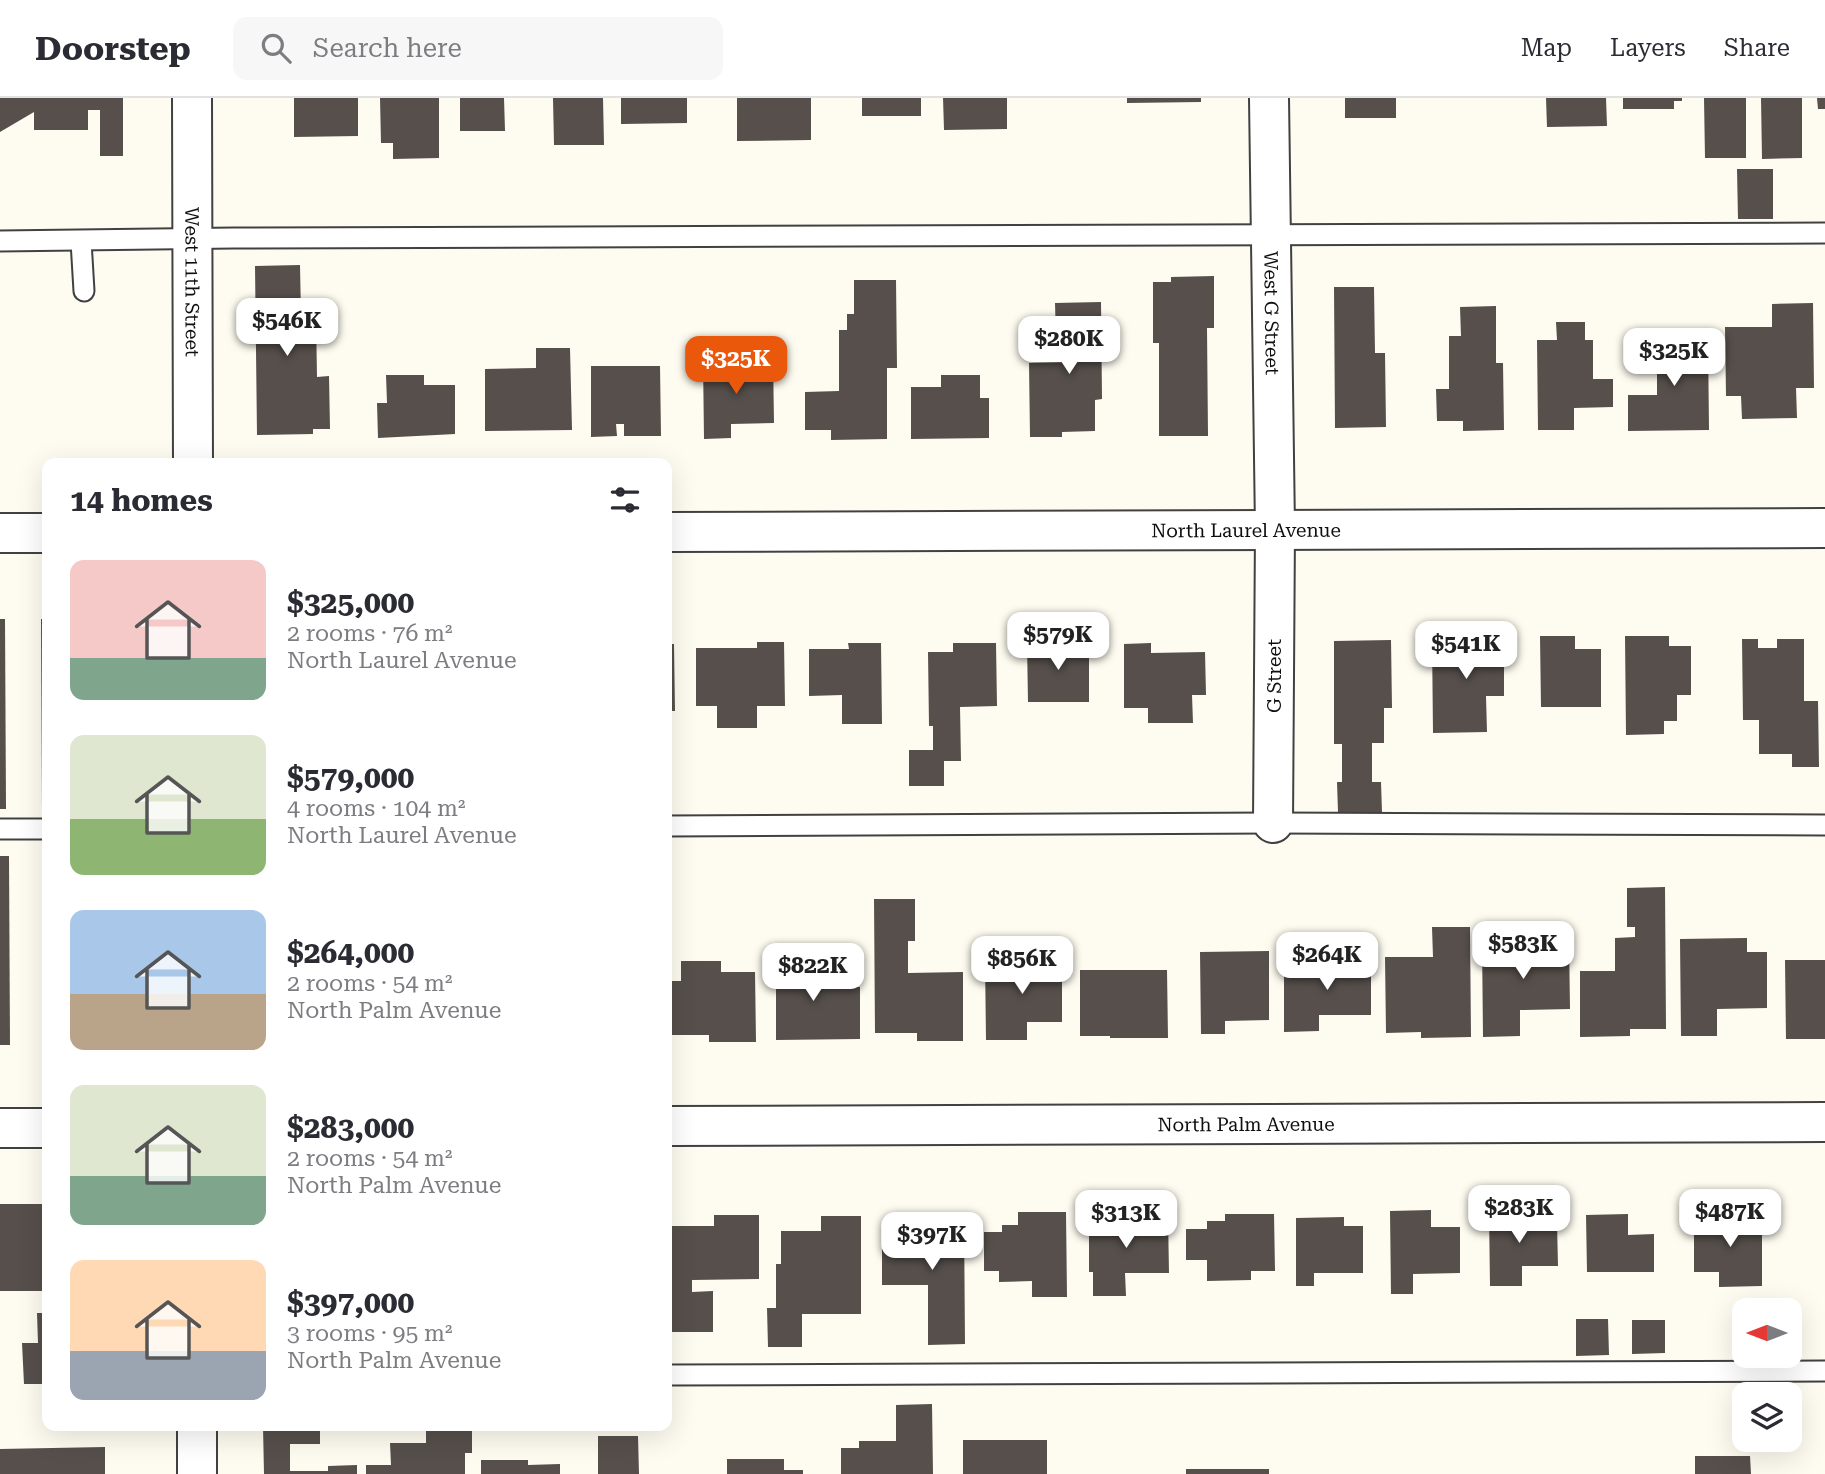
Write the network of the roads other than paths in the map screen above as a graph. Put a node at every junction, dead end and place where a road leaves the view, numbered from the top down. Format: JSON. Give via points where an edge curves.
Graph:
{"nodes":[{"id":1,"x":192,"y":98,"type":"edge"},
{"id":2,"x":1269,"y":98,"type":"edge"},
{"id":3,"x":1825,"y":233,"type":"edge"},
{"id":4,"x":1269,"y":236,"type":"junction"},
{"id":5,"x":192,"y":239,"type":"junction"},
{"id":6,"x":0,"y":241,"type":"edge"},
{"id":7,"x":81,"y":241,"type":"junction"},
{"id":8,"x":84,"y":291,"type":"dead end"},
{"id":9,"x":193,"y":458,"type":"edge"},
{"id":10,"x":1825,"y":528,"type":"edge"},
{"id":11,"x":1275,"y":529,"type":"junction"},
{"id":12,"x":672,"y":532,"type":"edge"},
{"id":13,"x":0,"y":533,"type":"edge"},
{"id":14,"x":42,"y":533,"type":"edge"},
{"id":15,"x":1273,"y":823,"type":"junction"},
{"id":16,"x":1825,"y":825,"type":"edge"},
{"id":17,"x":672,"y":826,"type":"edge"},
{"id":18,"x":0,"y":829,"type":"edge"},
{"id":19,"x":42,"y":829,"type":"edge"},
{"id":20,"x":1825,"y":1122,"type":"edge"},
{"id":21,"x":672,"y":1126,"type":"edge"},
{"id":22,"x":0,"y":1128,"type":"edge"},
{"id":23,"x":42,"y":1128,"type":"edge"},
{"id":24,"x":1825,"y":1371,"type":"edge"},
{"id":25,"x":672,"y":1375,"type":"edge"},
{"id":26,"x":197,"y":1431,"type":"edge"},
{"id":27,"x":197,"y":1474,"type":"edge"}],
"edges":[{"from":1,"to":5,"type":"street","name":"West 11th Street"},
{"from":2,"to":4,"type":"street","name":"West G Street"},
{"from":3,"to":4,"type":"lane"},
{"from":4,"to":5,"type":"lane"},
{"from":4,"to":11,"type":"street","name":"West G Street"},
{"from":5,"to":7,"type":"lane"},
{"from":5,"to":9,"type":"street","name":"West 11th Street"},
{"from":6,"to":7,"type":"lane"},
{"from":7,"to":8,"type":"lane"},
{"from":10,"to":11,"type":"street","name":"North Laurel Avenue"},
{"from":11,"to":12,"type":"street","name":"North Laurel Avenue"},
{"from":11,"to":15,"type":"street","name":"G Street"},
{"from":13,"to":14,"type":"street"},
{"from":15,"to":16,"type":"lane"},
{"from":15,"to":17,"type":"lane"},
{"from":18,"to":19,"type":"lane"},
{"from":20,"to":21,"type":"street","name":"North Palm Avenue"},
{"from":22,"to":23,"type":"street"},
{"from":24,"to":25,"type":"lane"},
{"from":26,"to":27,"type":"street"}]}
